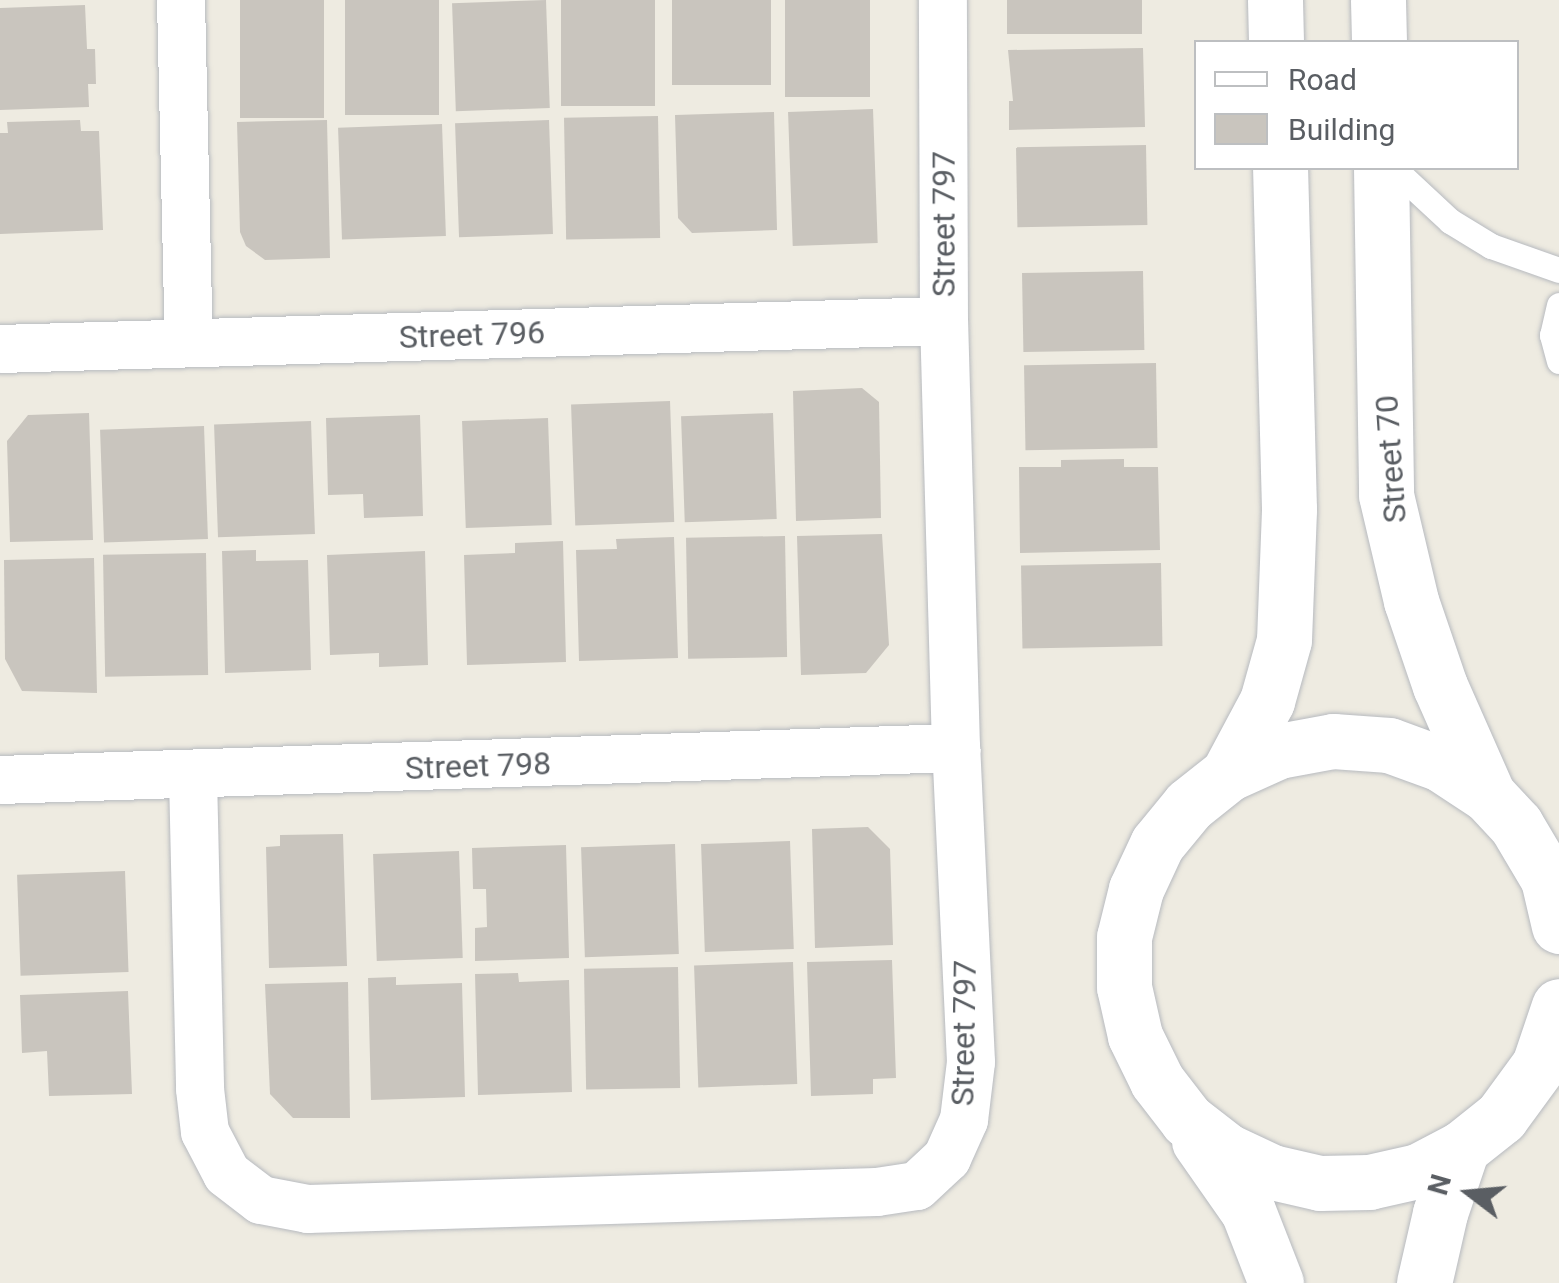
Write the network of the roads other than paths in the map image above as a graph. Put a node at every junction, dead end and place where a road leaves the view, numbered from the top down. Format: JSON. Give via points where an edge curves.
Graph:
{"nodes":[{"id":1,"x":180,"y":0,"type":"edge"},
{"id":2,"x":943,"y":0,"type":"edge"},
{"id":3,"x":1275,"y":0,"type":"edge"},
{"id":4,"x":1378,"y":0,"type":"edge"},
{"id":5,"x":1276,"y":40,"type":"edge"},
{"id":6,"x":1379,"y":40,"type":"edge"},
{"id":7,"x":1280,"y":170,"type":"edge"},
{"id":8,"x":1381,"y":170,"type":"edge"},
{"id":9,"x":1394,"y":170,"type":"edge"},
{"id":10,"x":1559,"y":270,"type":"edge"},
{"id":11,"x":1559,"y":305,"type":"edge"},
{"id":12,"x":944,"y":321,"type":"junction"},
{"id":13,"x":190,"y":343,"type":"junction"},
{"id":14,"x":0,"y":349,"type":"edge"},
{"id":15,"x":1559,"y":361,"type":"edge"},
{"id":16,"x":956,"y":748,"type":"junction"},
{"id":17,"x":1228,"y":774,"type":"junction"},
{"id":18,"x":193,"y":776,"type":"junction"},
{"id":19,"x":0,"y":780,"type":"edge"},
{"id":20,"x":1521,"y":824,"type":"edge"},
{"id":21,"x":1559,"y":926,"type":"edge"},
{"id":22,"x":1559,"y":1006,"type":"edge"},
{"id":23,"x":1156,"y":1081,"type":"junction"},
{"id":24,"x":1559,"y":1084,"type":"edge"},
{"id":25,"x":1482,"y":1133,"type":"junction"},
{"id":26,"x":1276,"y":1283,"type":"edge"},
{"id":27,"x":1424,"y":1283,"type":"edge"}],
"edges":[{"from":1,"to":13,"type":"street"},
{"from":2,"to":12,"type":"street","name":"Street 797"},
{"from":3,"to":5,"type":"main road"},
{"from":4,"to":6,"type":"main road"},
{"from":7,"to":17,"type":"main road","via":[[1290,508],[1284,640],[1267,700]]},
{"from":8,"to":20,"type":"main road","name":"Street 70","via":[[1386,495],[1434,669]]},
{"from":9,"to":10,"type":"lane","via":[[1464,230]]},
{"from":11,"to":15,"type":"lane","via":[[1552,335]]},
{"from":12,"to":13,"type":"street","name":"Street 796"},
{"from":12,"to":16,"type":"street","name":"Street 797"},
{"from":13,"to":14,"type":"street","name":"Street 796"},
{"from":16,"to":18,"type":"street","name":"Street 798"},
{"from":16,"to":18,"type":"street","name":"Street 797","via":[[971,1062],[964,1120],[947,1158],[917,1186],[877,1192],[308,1209],[261,1200],[227,1174],[205,1132]]},
{"from":17,"to":20,"type":"main road","via":[[1279,751],[1334,741],[1370,744],[1441,764]]},
{"from":17,"to":23,"type":"main road","via":[[1189,805],[1157,844],[1128,921],[1124,987],[1135,1036]]},
{"from":18,"to":19,"type":"street","name":"Street 798"},
{"from":20,"to":21,"type":"main road","name":"Street 70","via":[[1548,879]]},
{"from":22,"to":25,"type":"main road","via":[[1538,1065]]},
{"from":23,"to":25,"type":"main road","via":[[1187,1120],[1226,1151],[1320,1182],[1370,1182],[1418,1171]]},
{"from":23,"to":26,"type":"main road","via":[[1248,1211]]},
{"from":24,"to":25,"type":"main road"},
{"from":25,"to":27,"type":"main road","via":[[1440,1213]]}]}
